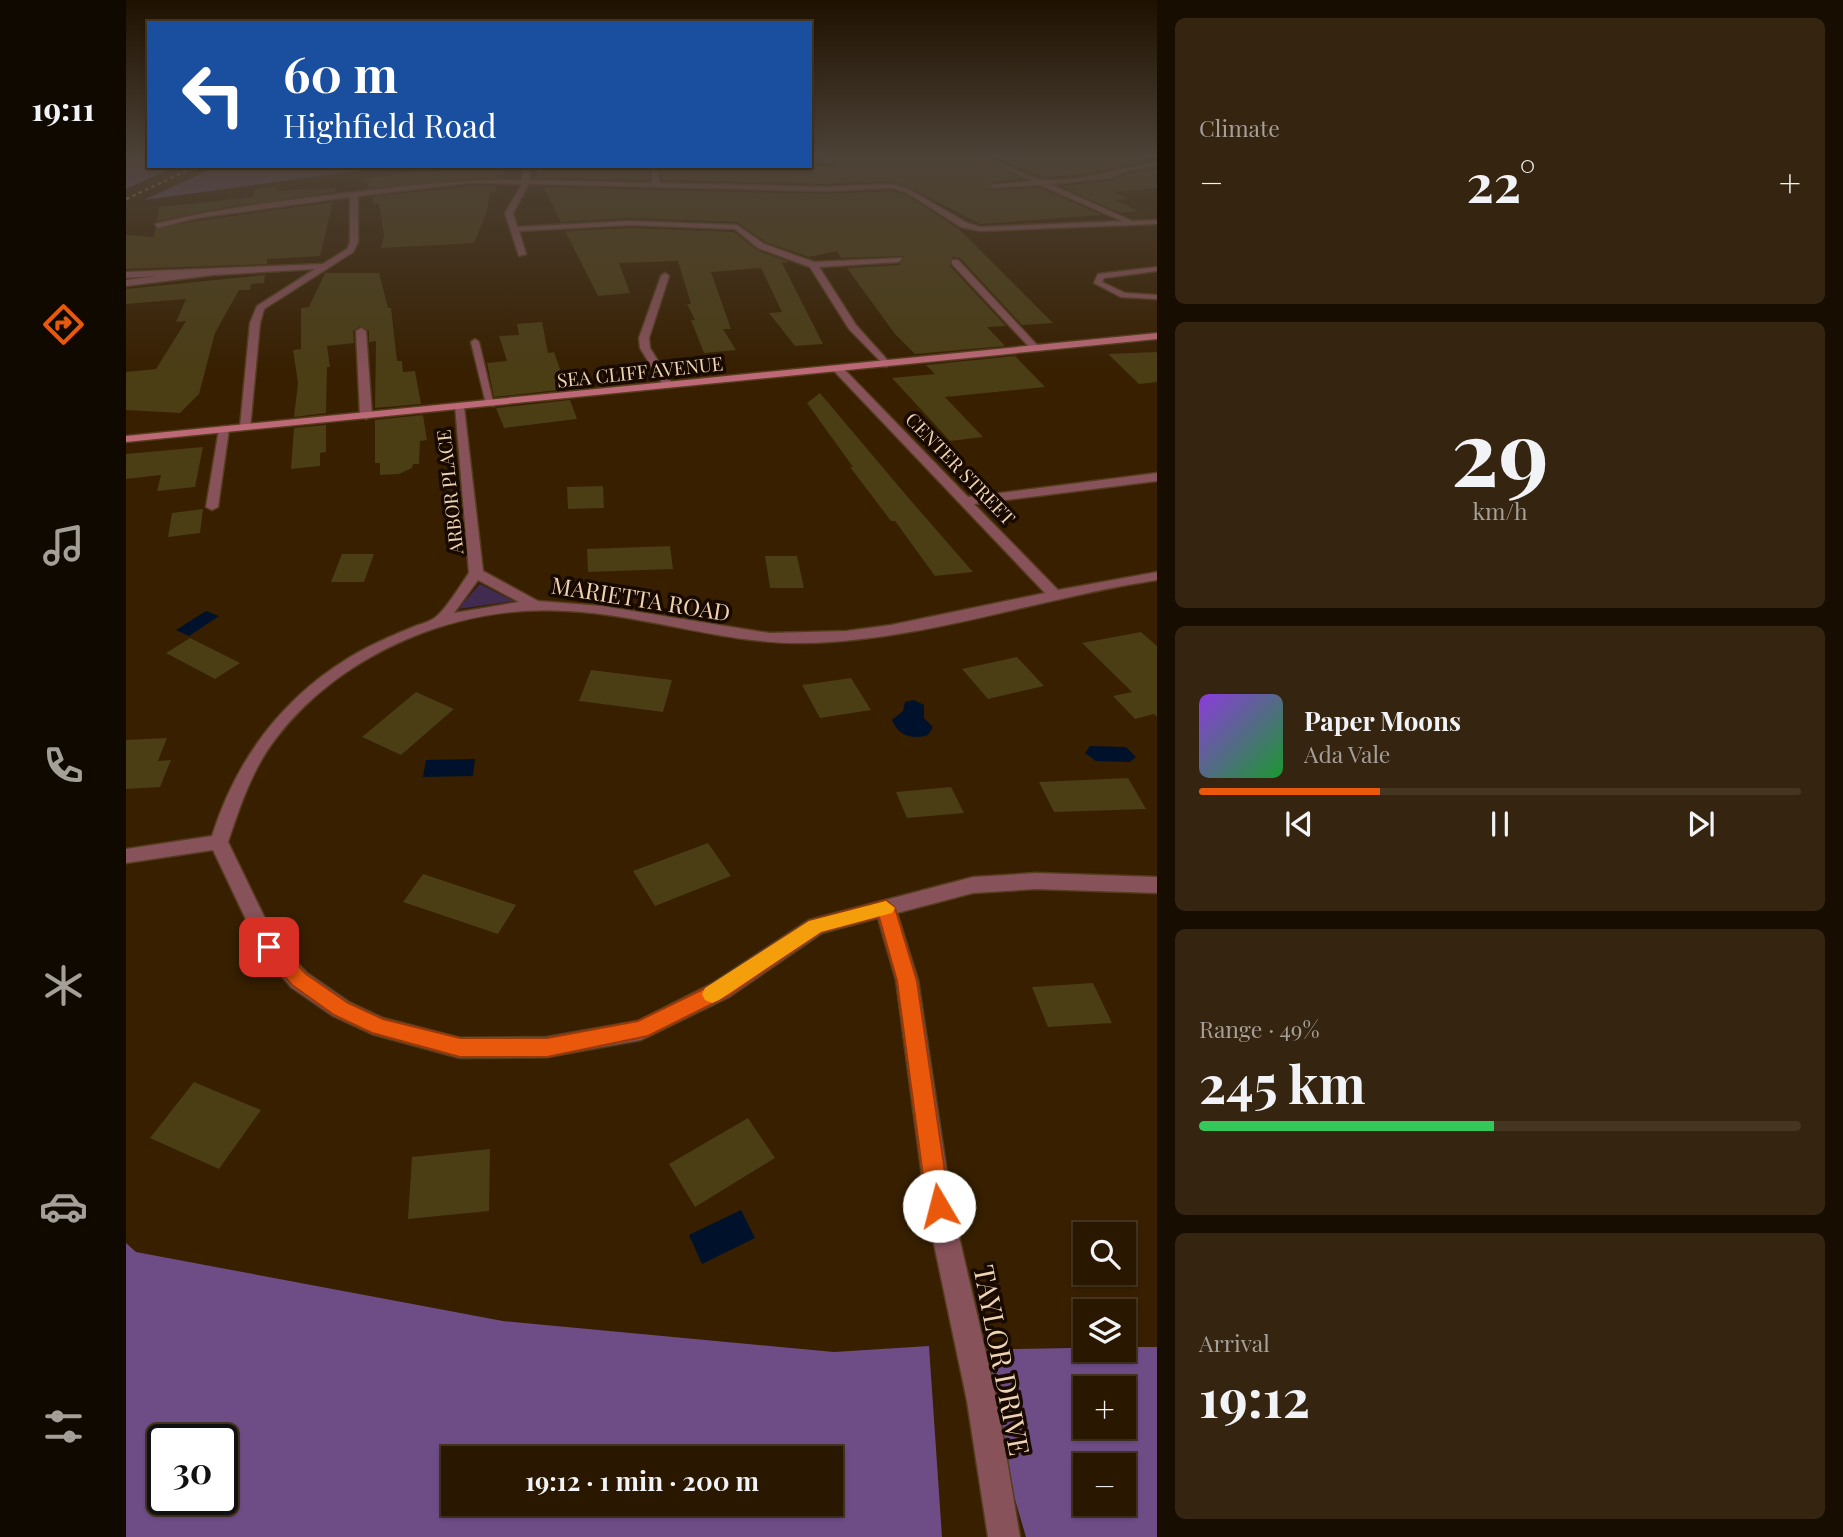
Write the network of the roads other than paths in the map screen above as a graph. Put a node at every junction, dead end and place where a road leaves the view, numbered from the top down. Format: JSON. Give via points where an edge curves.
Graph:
{"nodes":[{"id":1,"x":354,"y":229,"type":"edge"},
{"id":2,"x":514,"y":229,"type":"joint"},
{"id":3,"x":519,"y":229,"type":"edge"},
{"id":4,"x":743,"y":229,"type":"edge"},
{"id":5,"x":522,"y":254,"type":"dead end"},
{"id":6,"x":899,"y":260,"type":"dead end"},
{"id":7,"x":955,"y":262,"type":"dead end"},
{"id":8,"x":813,"y":265,"type":"junction"},
{"id":9,"x":325,"y":266,"type":"junction"},
{"id":10,"x":1157,"y":269,"type":"edge"},
{"id":11,"x":213,"y":272,"type":"junction"},
{"id":12,"x":126,"y":275,"type":"edge"},
{"id":13,"x":665,"y":276,"type":"dead end"},
{"id":14,"x":126,"y":283,"type":"edge"},
{"id":15,"x":1157,"y":297,"type":"edge"},
{"id":16,"x":1146,"y":298,"type":"junction"},
{"id":17,"x":1157,"y":304,"type":"edge"},
{"id":18,"x":361,"y":331,"type":"dead end"},
{"id":19,"x":1157,"y":336,"type":"edge"},
{"id":20,"x":475,"y":342,"type":"dead end"},
{"id":21,"x":1035,"y":348,"type":"junction"},
{"id":22,"x":886,"y":364,"type":"junction"},
{"id":23,"x":838,"y":369,"type":"junction"},
{"id":24,"x":668,"y":385,"type":"junction"},
{"id":25,"x":491,"y":404,"type":"junction"},
{"id":26,"x":459,"y":407,"type":"junction"},
{"id":27,"x":366,"y":416,"type":"junction"},
{"id":28,"x":246,"y":427,"type":"junction"},
{"id":29,"x":225,"y":429,"type":"junction"},
{"id":30,"x":126,"y":439,"type":"edge"},
{"id":31,"x":1157,"y":477,"type":"edge"},
{"id":32,"x":966,"y":501,"type":"junction"},
{"id":33,"x":212,"y":508,"type":"dead end"},
{"id":34,"x":476,"y":573,"type":"junction"},
{"id":35,"x":1157,"y":576,"type":"edge"},
{"id":36,"x":1055,"y":595,"type":"junction"},
{"id":37,"x":535,"y":605,"type":"junction"},
{"id":38,"x":442,"y":619,"type":"junction"},
{"id":39,"x":219,"y":842,"type":"junction"},
{"id":40,"x":126,"y":856,"type":"edge"},
{"id":41,"x":1157,"y":885,"type":"edge"},
{"id":42,"x":886,"y":908,"type":"junction"},
{"id":43,"x":1004,"y":1537,"type":"edge"}],
"edges":[{"from":1,"to":9,"type":"street","via":[[350,250]]},
{"from":2,"to":3,"type":"street"},
{"from":2,"to":5,"type":"street"},
{"from":4,"to":8,"type":"street","via":[[771,251]]},
{"from":6,"to":8,"type":"street"},
{"from":7,"to":21,"type":"street"},
{"from":8,"to":22,"type":"street","via":[[852,327]]},
{"from":9,"to":11,"type":"street"},
{"from":9,"to":28,"type":"street","via":[[261,307],[255,323]]},
{"from":10,"to":16,"type":"lane","via":[[1101,276],[1098,283],[1124,295]]},
{"from":11,"to":12,"type":"street"},
{"from":11,"to":14,"type":"street"},
{"from":13,"to":24,"type":"street","via":[[644,338],[645,348]]},
{"from":15,"to":16,"type":"lane"},
{"from":16,"to":17,"type":"lane"},
{"from":18,"to":27,"type":"street"},
{"from":19,"to":21,"type":"street","name":"SEA CLIFF AVENUE"},
{"from":20,"to":25,"type":"lane"},
{"from":21,"to":22,"type":"street","name":"SEA CLIFF AVENUE"},
{"from":22,"to":23,"type":"street","name":"SEA CLIFF AVENUE"},
{"from":23,"to":24,"type":"street","name":"SEA CLIFF AVENUE"},
{"from":23,"to":32,"type":"street","name":"CENTER STREET"},
{"from":24,"to":25,"type":"street","name":"SEA CLIFF AVENUE"},
{"from":25,"to":26,"type":"street","name":"SEA CLIFF AVENUE"},
{"from":26,"to":27,"type":"street","name":"SEA CLIFF AVENUE"},
{"from":26,"to":34,"type":"street","name":"ARBOR PLACE"},
{"from":27,"to":28,"type":"street","name":"SEA CLIFF AVENUE"},
{"from":28,"to":29,"type":"street","name":"SEA CLIFF AVENUE"},
{"from":29,"to":30,"type":"street","name":"SEA CLIFF AVENUE"},
{"from":29,"to":33,"type":"lane"},
{"from":31,"to":32,"type":"street"},
{"from":32,"to":36,"type":"street","name":"CENTER STREET"},
{"from":34,"to":37,"type":"street","name":"ARBOR PLACE"},
{"from":34,"to":38,"type":"street","name":"ARBOR PLACE"},
{"from":35,"to":36,"type":"street","name":"MARIETTA ROAD"},
{"from":36,"to":37,"type":"street","name":"MARIETTA ROAD","via":[[883,630],[805,638],[745,637],[611,612]]},
{"from":37,"to":38,"type":"street","name":"MARIETTA ROAD"},
{"from":38,"to":39,"type":"street","name":"MARIETTA ROAD","via":[[376,649],[318,686],[292,709],[255,758]]},
{"from":39,"to":40,"type":"street"},
{"from":39,"to":42,"type":"street","via":[[269,947],[299,979],[341,1009],[380,1027],[460,1048],[547,1047],[641,1030],[721,990],[816,926]]},
{"from":41,"to":42,"type":"street","via":[[1036,881],[973,885]]},
{"from":42,"to":43,"type":"street","name":"TAYLOR DRIVE","via":[[907,981],[939,1206],[982,1401]]}]}
